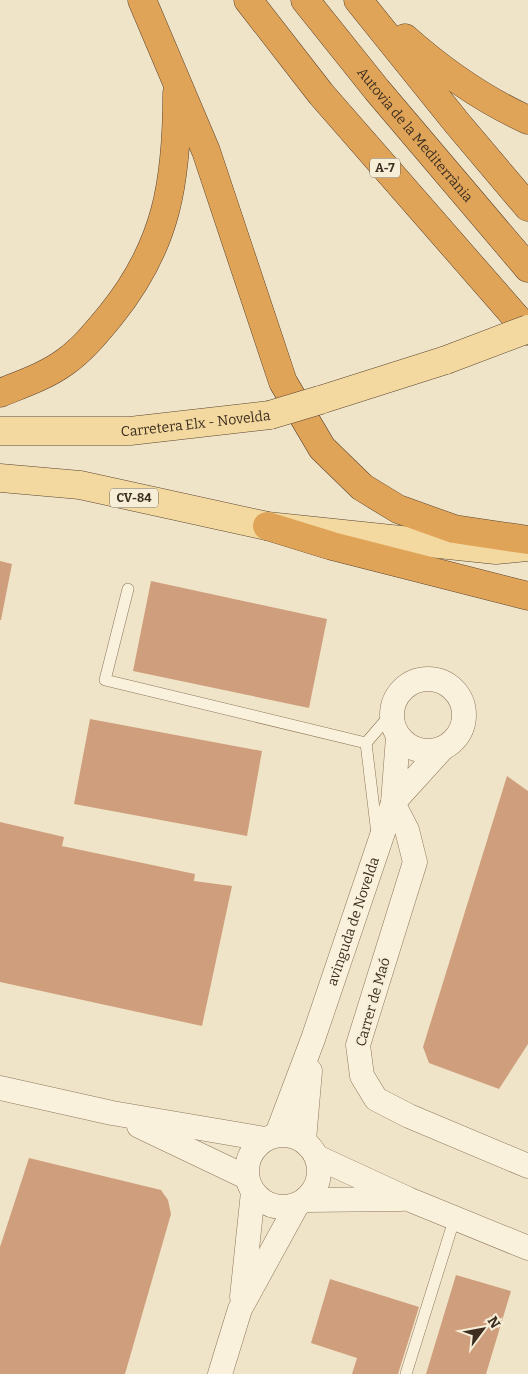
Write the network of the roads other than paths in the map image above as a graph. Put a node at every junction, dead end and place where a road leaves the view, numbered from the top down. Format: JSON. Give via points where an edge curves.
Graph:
{"nodes":[{"id":1,"x":142,"y":0,"type":"edge"},
{"id":2,"x":248,"y":0,"type":"edge"},
{"id":3,"x":305,"y":0,"type":"edge"},
{"id":4,"x":359,"y":0,"type":"edge"},
{"id":5,"x":176,"y":80,"type":"junction"},
{"id":6,"x":528,"y":120,"type":"edge"},
{"id":7,"x":528,"y":206,"type":"edge"},
{"id":8,"x":528,"y":268,"type":"edge"},
{"id":9,"x":528,"y":330,"type":"edge"},
{"id":10,"x":0,"y":393,"type":"edge"},
{"id":11,"x":0,"y":431,"type":"edge"},
{"id":12,"x":0,"y":478,"type":"edge"},
{"id":13,"x":267,"y":526,"type":"junction"},
{"id":14,"x":528,"y":540,"type":"edge"},
{"id":15,"x":528,"y":547,"type":"edge"},
{"id":16,"x":128,"y":588,"type":"dead end"},
{"id":17,"x":528,"y":596,"type":"edge"},
{"id":18,"x":391,"y":714,"type":"junction"},
{"id":19,"x":398,"y":737,"type":"junction"},
{"id":20,"x":366,"y":743,"type":"junction"},
{"id":21,"x":442,"y":750,"type":"junction"},
{"id":22,"x":393,"y":803,"type":"junction"},
{"id":23,"x":378,"y":846,"type":"junction"},
{"id":24,"x":313,"y":1039,"type":"junction"},
{"id":25,"x":0,"y":1088,"type":"edge"},
{"id":26,"x":112,"y":1113,"type":"junction"},
{"id":27,"x":271,"y":1136,"type":"junction"},
{"id":28,"x":310,"y":1149,"type":"junction"},
{"id":29,"x":528,"y":1166,"type":"edge"},
{"id":30,"x":250,"y":1184,"type":"junction"},
{"id":31,"x":408,"y":1199,"type":"junction"},
{"id":32,"x":301,"y":1202,"type":"junction"},
{"id":33,"x":455,"y":1218,"type":"junction"},
{"id":34,"x":528,"y":1248,"type":"edge"},
{"id":35,"x":240,"y":1309,"type":"junction"},
{"id":36,"x":220,"y":1374,"type":"edge"},
{"id":37,"x":406,"y":1374,"type":"edge"}],
"edges":[{"from":1,"to":5,"type":"highway"},
{"from":2,"to":9,"type":"highway","number":"A-7","via":[[321,94]]},
{"from":3,"to":8,"type":"highway","name":"Autovia de la Mediterrània"},
{"from":4,"to":6,"type":"highway","via":[[431,61],[506,110]]},
{"from":4,"to":7,"type":"highway","via":[[456,123]]},
{"from":5,"to":10,"type":"highway","via":[[177,138],[166,213],[151,252],[126,297],[93,337],[64,362]]},
{"from":5,"to":14,"type":"highway","via":[[206,151],[283,382],[322,448],[362,487],[398,509],[454,529]]},
{"from":9,"to":11,"type":"main road","name":"Carretera Elx - Novelda","bridge":true,"via":[[446,360],[270,415],[130,431]]},
{"from":12,"to":13,"type":"main road","number":"CV-84","via":[[80,485]]},
{"from":13,"to":15,"type":"main road","number":"CV-84","via":[[496,550]]},
{"from":13,"to":17,"type":"highway"},
{"from":16,"to":20,"type":"lane","via":[[105,680]]},
{"from":18,"to":19,"type":"street"},
{"from":18,"to":20,"type":"lane"},
{"from":18,"to":21,"type":"street","via":[[395,698],[410,683],[422,679],[449,685],[462,701],[463,725],[455,740]]},
{"from":19,"to":21,"type":"street","via":[[416,750]]},
{"from":19,"to":22,"type":"street","name":"avinguda de Novelda"},
{"from":20,"to":23,"type":"lane"},
{"from":21,"to":22,"type":"street","name":"avinguda de Novelda"},
{"from":22,"to":23,"type":"street","name":"avinguda de Novelda"},
{"from":22,"to":29,"type":"street","name":"Carrer de Maó","via":[[407,830],[415,862],[358,1045],[362,1076],[376,1099]]},
{"from":23,"to":24,"type":"street","name":"avinguda de Novelda"},
{"from":24,"to":27,"type":"street","name":"avinguda de Novelda"},
{"from":24,"to":28,"type":"street","name":"avinguda de Novelda"},
{"from":25,"to":26,"type":"street"},
{"from":26,"to":27,"type":"street"},
{"from":26,"to":30,"type":"street"},
{"from":27,"to":28,"type":"street","via":[[290,1135]]},
{"from":27,"to":30,"type":"street","via":[[250,1153],[247,1162]]},
{"from":28,"to":31,"type":"street"},
{"from":28,"to":32,"type":"street","via":[[319,1168],[317,1181]]},
{"from":30,"to":32,"type":"street","via":[[261,1200],[272,1206],[282,1208]]},
{"from":30,"to":35,"type":"street"},
{"from":31,"to":32,"type":"street"},
{"from":31,"to":33,"type":"street"},
{"from":32,"to":35,"type":"street"},
{"from":33,"to":34,"type":"street"},
{"from":33,"to":37,"type":"lane"},
{"from":35,"to":36,"type":"street"}]}
